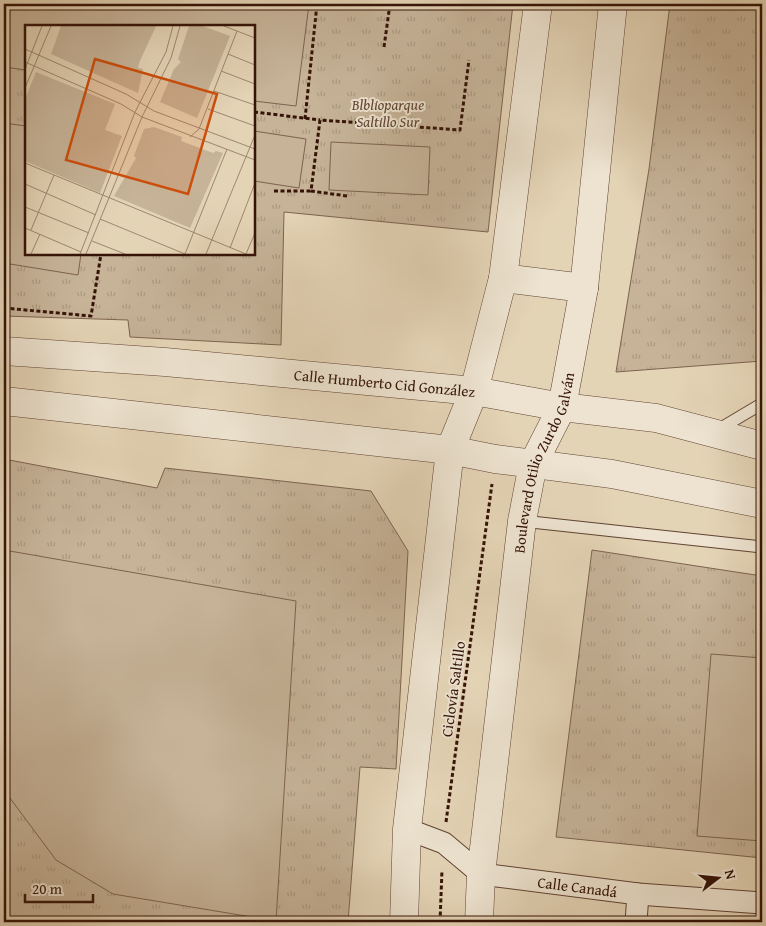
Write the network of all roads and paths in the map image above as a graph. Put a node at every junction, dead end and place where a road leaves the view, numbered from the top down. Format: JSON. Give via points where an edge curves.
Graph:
{"nodes":[{"id":1,"x":317,"y":4,"type":"edge"},
{"id":2,"x":390,"y":4,"type":"edge"},
{"id":3,"x":538,"y":4,"type":"edge"},
{"id":4,"x":613,"y":4,"type":"edge"},
{"id":5,"x":384,"y":47,"type":"dead end"},
{"id":6,"x":469,"y":60,"type":"dead end"},
{"id":7,"x":255,"y":112,"type":"edge"},
{"id":8,"x":305,"y":119,"type":"junction"},
{"id":9,"x":320,"y":120,"type":"junction"},
{"id":10,"x":274,"y":191,"type":"dead end"},
{"id":11,"x":311,"y":191,"type":"junction"},
{"id":12,"x":347,"y":196,"type":"dead end"},
{"id":13,"x":101,"y":255,"type":"edge"},
{"id":14,"x":503,"y":278,"type":"junction"},
{"id":15,"x":584,"y":288,"type":"junction"},
{"id":16,"x":4,"y":308,"type":"edge"},
{"id":17,"x":4,"y":351,"type":"edge"},
{"id":18,"x":474,"y":391,"type":"junction"},
{"id":19,"x":4,"y":401,"type":"edge"},
{"id":20,"x":562,"y":407,"type":"junction"},
{"id":21,"x":762,"y":408,"type":"edge"},
{"id":22,"x":713,"y":433,"type":"junction"},
{"id":23,"x":762,"y":446,"type":"edge"},
{"id":24,"x":450,"y":450,"type":"junction"},
{"id":25,"x":495,"y":459,"type":"junction"},
{"id":26,"x":533,"y":464,"type":"junction"},
{"id":27,"x":762,"y":504,"type":"edge"},
{"id":28,"x":522,"y":521,"type":"junction"},
{"id":29,"x":762,"y":547,"type":"edge"},
{"id":30,"x":407,"y":829,"type":"junction"},
{"id":31,"x":444,"y":843,"type":"junction"},
{"id":32,"x":481,"y":874,"type":"junction"},
{"id":33,"x":638,"y":894,"type":"junction"},
{"id":34,"x":762,"y":903,"type":"edge"},
{"id":35,"x":404,"y":922,"type":"edge"},
{"id":36,"x":440,"y":922,"type":"edge"},
{"id":37,"x":479,"y":922,"type":"edge"},
{"id":38,"x":636,"y":922,"type":"edge"}],
"edges":[{"from":1,"to":8,"type":"path"},
{"from":2,"to":5,"type":"path"},
{"from":3,"to":14,"type":"street"},
{"from":4,"to":15,"type":"street","name":"Boulevard Otilio Zurdo Galván"},
{"from":6,"to":9,"type":"path","via":[[460,130]]},
{"from":7,"to":8,"type":"path"},
{"from":8,"to":9,"type":"path"},
{"from":9,"to":11,"type":"path"},
{"from":10,"to":11,"type":"path"},
{"from":11,"to":12,"type":"path"},
{"from":13,"to":16,"type":"path","via":[[91,316]]},
{"from":14,"to":15,"type":"street"},
{"from":14,"to":18,"type":"street"},
{"from":15,"to":20,"type":"street","name":"Boulevard Otilio Zurdo Galván"},
{"from":17,"to":18,"type":"street","name":"Calle Humberto Cid González","via":[[165,362]]},
{"from":18,"to":20,"type":"street","name":"Calle Humberto Cid González"},
{"from":18,"to":24,"type":"street"},
{"from":19,"to":24,"type":"street"},
{"from":20,"to":22,"type":"street","name":"Calle Humberto Cid González","via":[[656,418]]},
{"from":20,"to":26,"type":"street","name":"Boulevard Otilio Zurdo Galván"},
{"from":21,"to":22,"type":"lane","via":[[758,406]]},
{"from":22,"to":23,"type":"street","name":"Calle Humberto Cid González"},
{"from":24,"to":25,"type":"street"},
{"from":24,"to":30,"type":"street"},
{"from":25,"to":26,"type":"street"},
{"from":25,"to":31,"type":"path","name":"Ciclovía Saltillo"},
{"from":26,"to":27,"type":"street","via":[[612,474]]},
{"from":26,"to":28,"type":"street","name":"Boulevard Otilio Zurdo Galván"},
{"from":28,"to":29,"type":"lane"},
{"from":28,"to":32,"type":"street","name":"Boulevard Otilio Zurdo Galván"},
{"from":30,"to":31,"type":"street"},
{"from":30,"to":35,"type":"street"},
{"from":31,"to":32,"type":"street"},
{"from":31,"to":36,"type":"path","name":"Ciclovía Saltillo"},
{"from":32,"to":33,"type":"street","name":"Calle Canadá"},
{"from":32,"to":37,"type":"street","name":"Boulevard Otilio Zurdo Galván"},
{"from":33,"to":34,"type":"street","name":"Calle Canadá"},
{"from":33,"to":38,"type":"street"}]}
